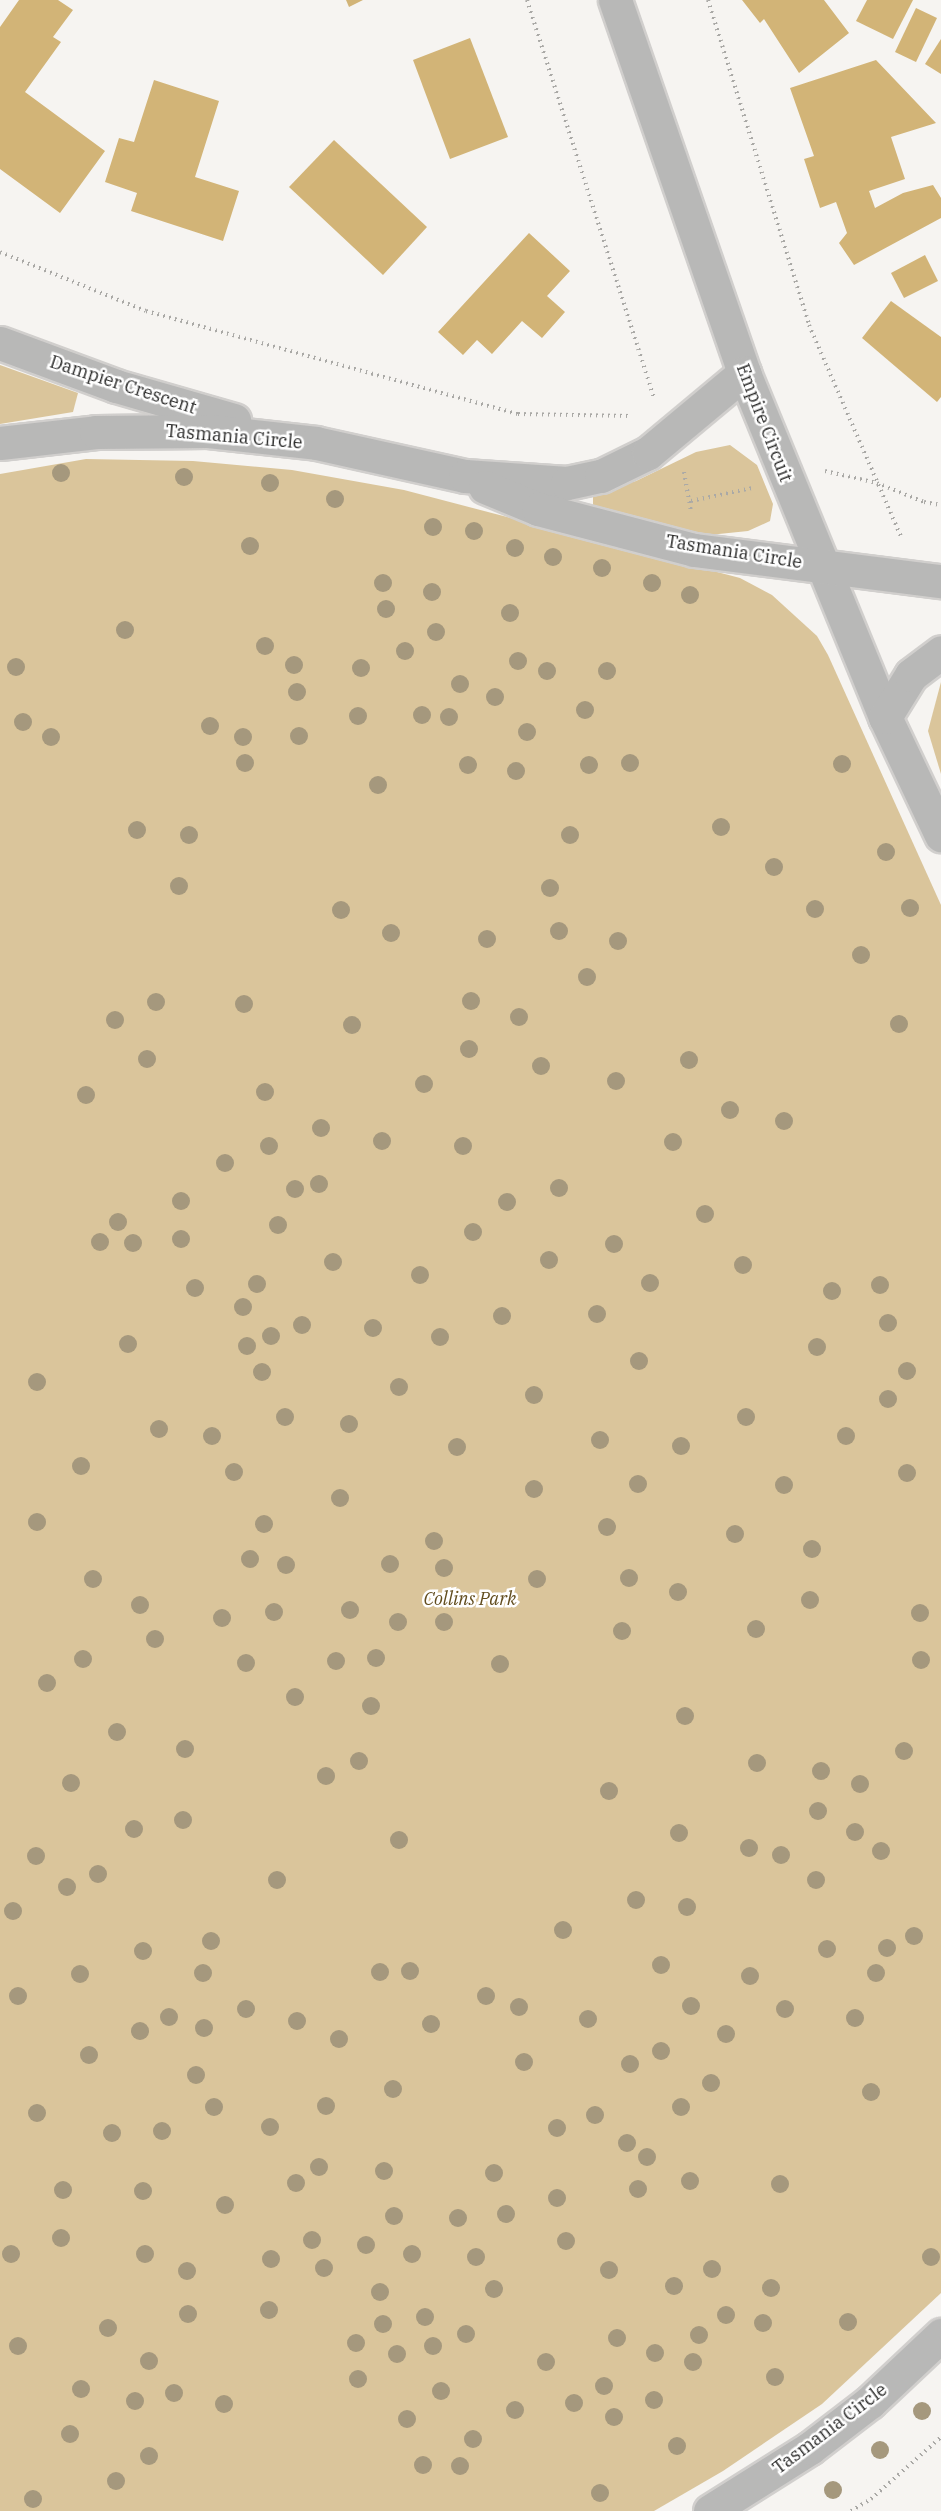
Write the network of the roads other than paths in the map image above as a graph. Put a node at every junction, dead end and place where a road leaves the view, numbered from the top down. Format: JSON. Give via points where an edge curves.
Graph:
{"nodes":[{"id":1,"x":615,"y":0,"type":"edge"},
{"id":2,"x":0,"y":343,"type":"edge"},
{"id":3,"x":744,"y":374,"type":"junction"},
{"id":4,"x":0,"y":443,"type":"edge"},
{"id":5,"x":316,"y":443,"type":"junction"},
{"id":6,"x":465,"y":476,"type":"junction"},
{"id":7,"x":822,"y":567,"type":"junction"},
{"id":8,"x":930,"y":580,"type":"edge"},
{"id":9,"x":941,"y":652,"type":"edge"},
{"id":10,"x":885,"y":717,"type":"junction"},
{"id":11,"x":941,"y":835,"type":"edge"},
{"id":12,"x":941,"y":2335,"type":"edge"},
{"id":13,"x":710,"y":2511,"type":"edge"}],
"edges":[{"from":1,"to":3,"type":"street","name":"Empire Circuit"},
{"from":2,"to":5,"type":"street","name":"Dampier Crescent","via":[[116,386]]},
{"from":3,"to":6,"type":"street","name":"Tasmania Circle","via":[[663,428],[625,466],[585,481],[544,483]]},
{"from":3,"to":7,"type":"street","name":"Empire Circuit"},
{"from":4,"to":5,"type":"street","name":"Tasmania Circle","via":[[150,430],[208,431]]},
{"from":5,"to":6,"type":"street","name":"Tasmania Circle"},
{"from":6,"to":7,"type":"street","name":"Tasmania Circle","via":[[516,502],[694,550]]},
{"from":7,"to":8,"type":"street","name":"Tasmania Circle"},
{"from":7,"to":10,"type":"street","name":"Empire Circuit"},
{"from":9,"to":10,"type":"street","via":[[911,675]]},
{"from":10,"to":11,"type":"street","name":"Empire Circuit"},
{"from":12,"to":13,"type":"street","name":"Tasmania Circle","via":[[870,2402],[810,2448]]}]}
